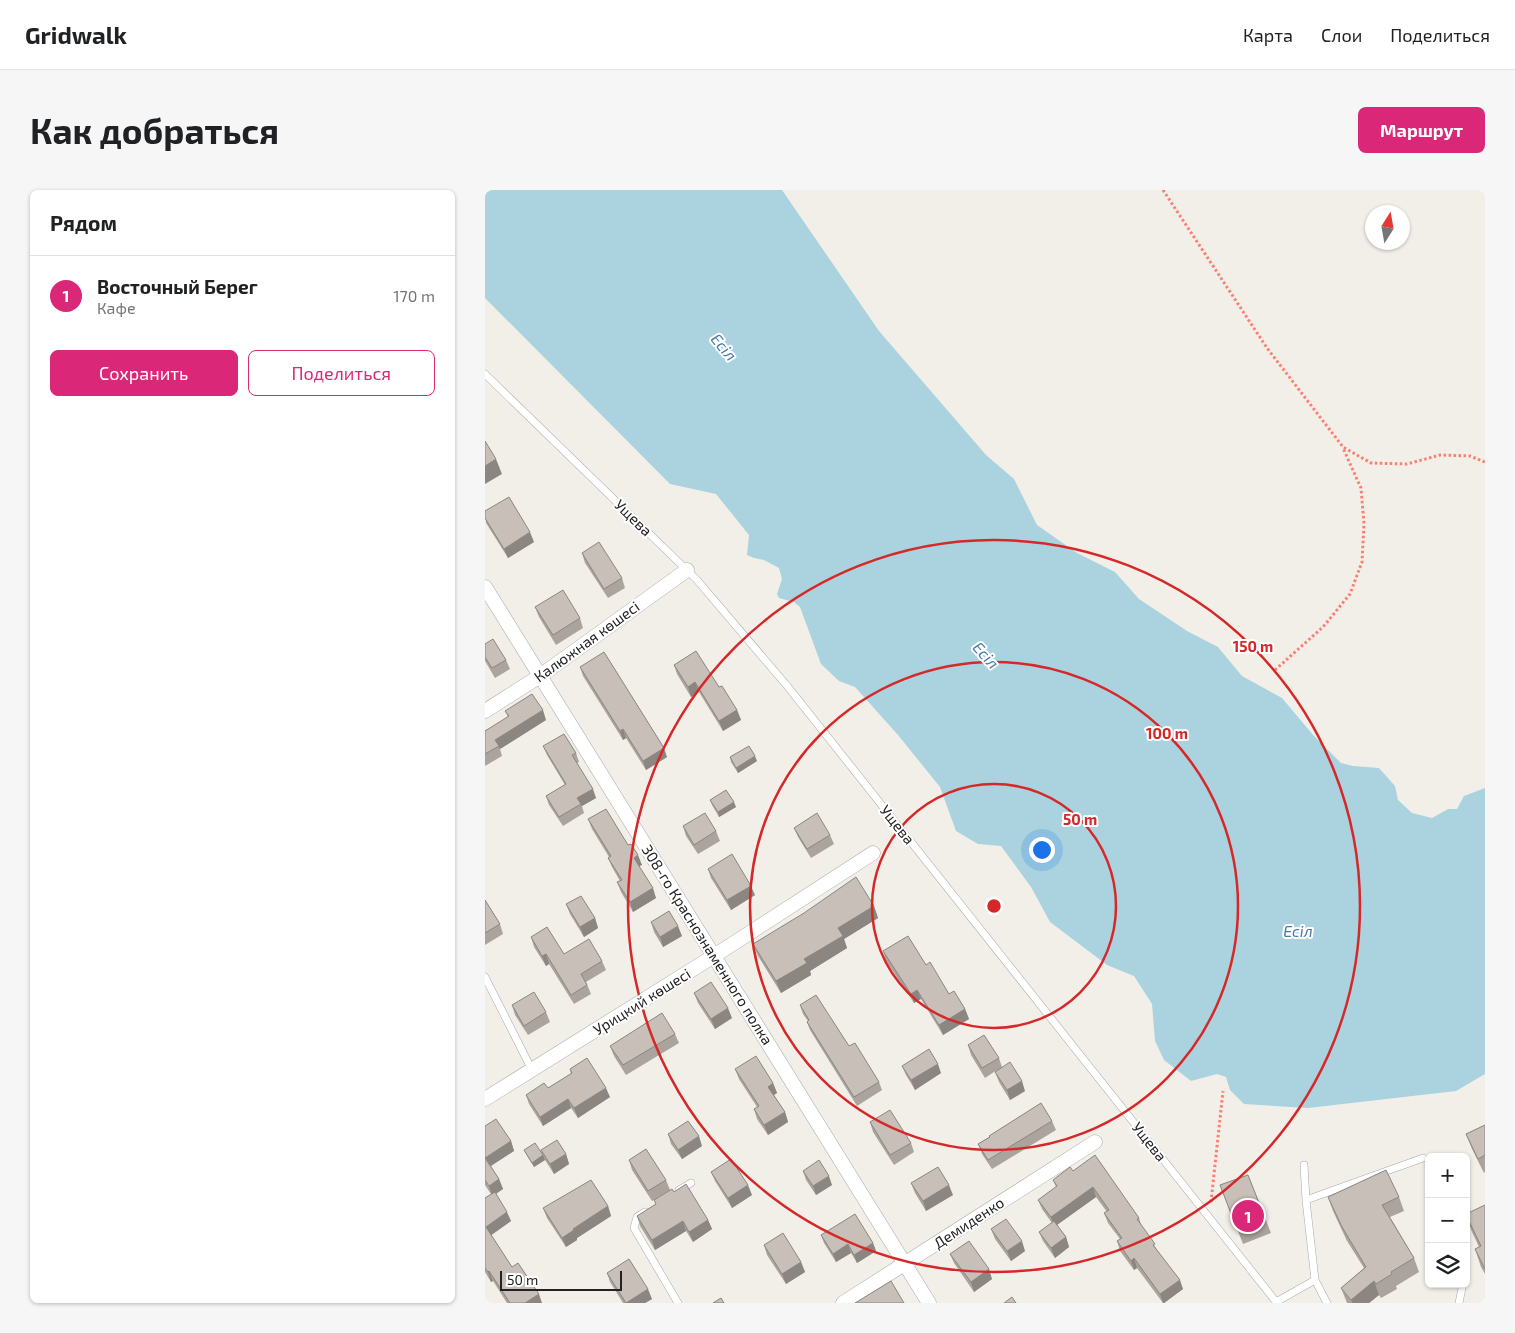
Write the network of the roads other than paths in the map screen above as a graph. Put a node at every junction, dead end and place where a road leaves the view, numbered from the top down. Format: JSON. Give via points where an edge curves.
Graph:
{"nodes":[{"id":1,"x":485,"y":374,"type":"edge"},
{"id":2,"x":687,"y":570,"type":"junction"},
{"id":3,"x":485,"y":587,"type":"edge"},
{"id":4,"x":540,"y":676,"type":"junction"},
{"id":5,"x":485,"y":711,"type":"edge"},
{"id":6,"x":873,"y":854,"type":"dead end"},
{"id":7,"x":714,"y":956,"type":"junction"},
{"id":8,"x":485,"y":977,"type":"edge"},
{"id":9,"x":532,"y":1070,"type":"junction"},
{"id":10,"x":485,"y":1100,"type":"edge"},
{"id":11,"x":1095,"y":1142,"type":"dead end"},
{"id":12,"x":1423,"y":1158,"type":"dead end"},
{"id":13,"x":1304,"y":1165,"type":"dead end"},
{"id":14,"x":691,"y":1183,"type":"dead end"},
{"id":15,"x":675,"y":1193,"type":"edge"},
{"id":16,"x":1306,"y":1200,"type":"junction"},
{"id":17,"x":650,"y":1208,"type":"edge"},
{"id":18,"x":905,"y":1264,"type":"junction"},
{"id":19,"x":1315,"y":1280,"type":"junction"},
{"id":20,"x":1462,"y":1288,"type":"edge"},
{"id":21,"x":1277,"y":1302,"type":"edge"},
{"id":22,"x":678,"y":1303,"type":"edge"},
{"id":23,"x":843,"y":1303,"type":"edge"},
{"id":24,"x":929,"y":1303,"type":"edge"},
{"id":25,"x":1327,"y":1303,"type":"edge"},
{"id":26,"x":1459,"y":1303,"type":"edge"}],
"edges":[{"from":1,"to":2,"type":"lane","name":"Ущева"},
{"from":2,"to":4,"type":"street","name":"Калюжная көшесі"},
{"from":2,"to":21,"type":"lane","name":"Ущева","via":[[788,687]]},
{"from":3,"to":4,"type":"street","name":"308-го Краснознаменного полка"},
{"from":4,"to":5,"type":"street","name":"Калюжная көшесі"},
{"from":4,"to":7,"type":"street","name":"308-го Краснознаменного полка"},
{"from":6,"to":7,"type":"street","name":"Урицкий көшесі"},
{"from":7,"to":9,"type":"street","name":"Урицкий көшесі"},
{"from":7,"to":18,"type":"street","name":"308-го Краснознаменного полка"},
{"from":8,"to":9,"type":"lane"},
{"from":9,"to":10,"type":"street","name":"Урицкий көшесі"},
{"from":11,"to":18,"type":"street","name":"Демиденко"},
{"from":12,"to":16,"type":"lane"},
{"from":13,"to":16,"type":"lane"},
{"from":14,"to":15,"type":"lane"},
{"from":16,"to":19,"type":"lane"},
{"from":17,"to":22,"type":"lane","via":[[637,1217],[634,1228]]},
{"from":18,"to":23,"type":"street","name":"Демиденко"},
{"from":18,"to":24,"type":"street","name":"308-го Краснознаменного полка"},
{"from":19,"to":21,"type":"lane"},
{"from":19,"to":25,"type":"lane"},
{"from":20,"to":26,"type":"lane"}]}
